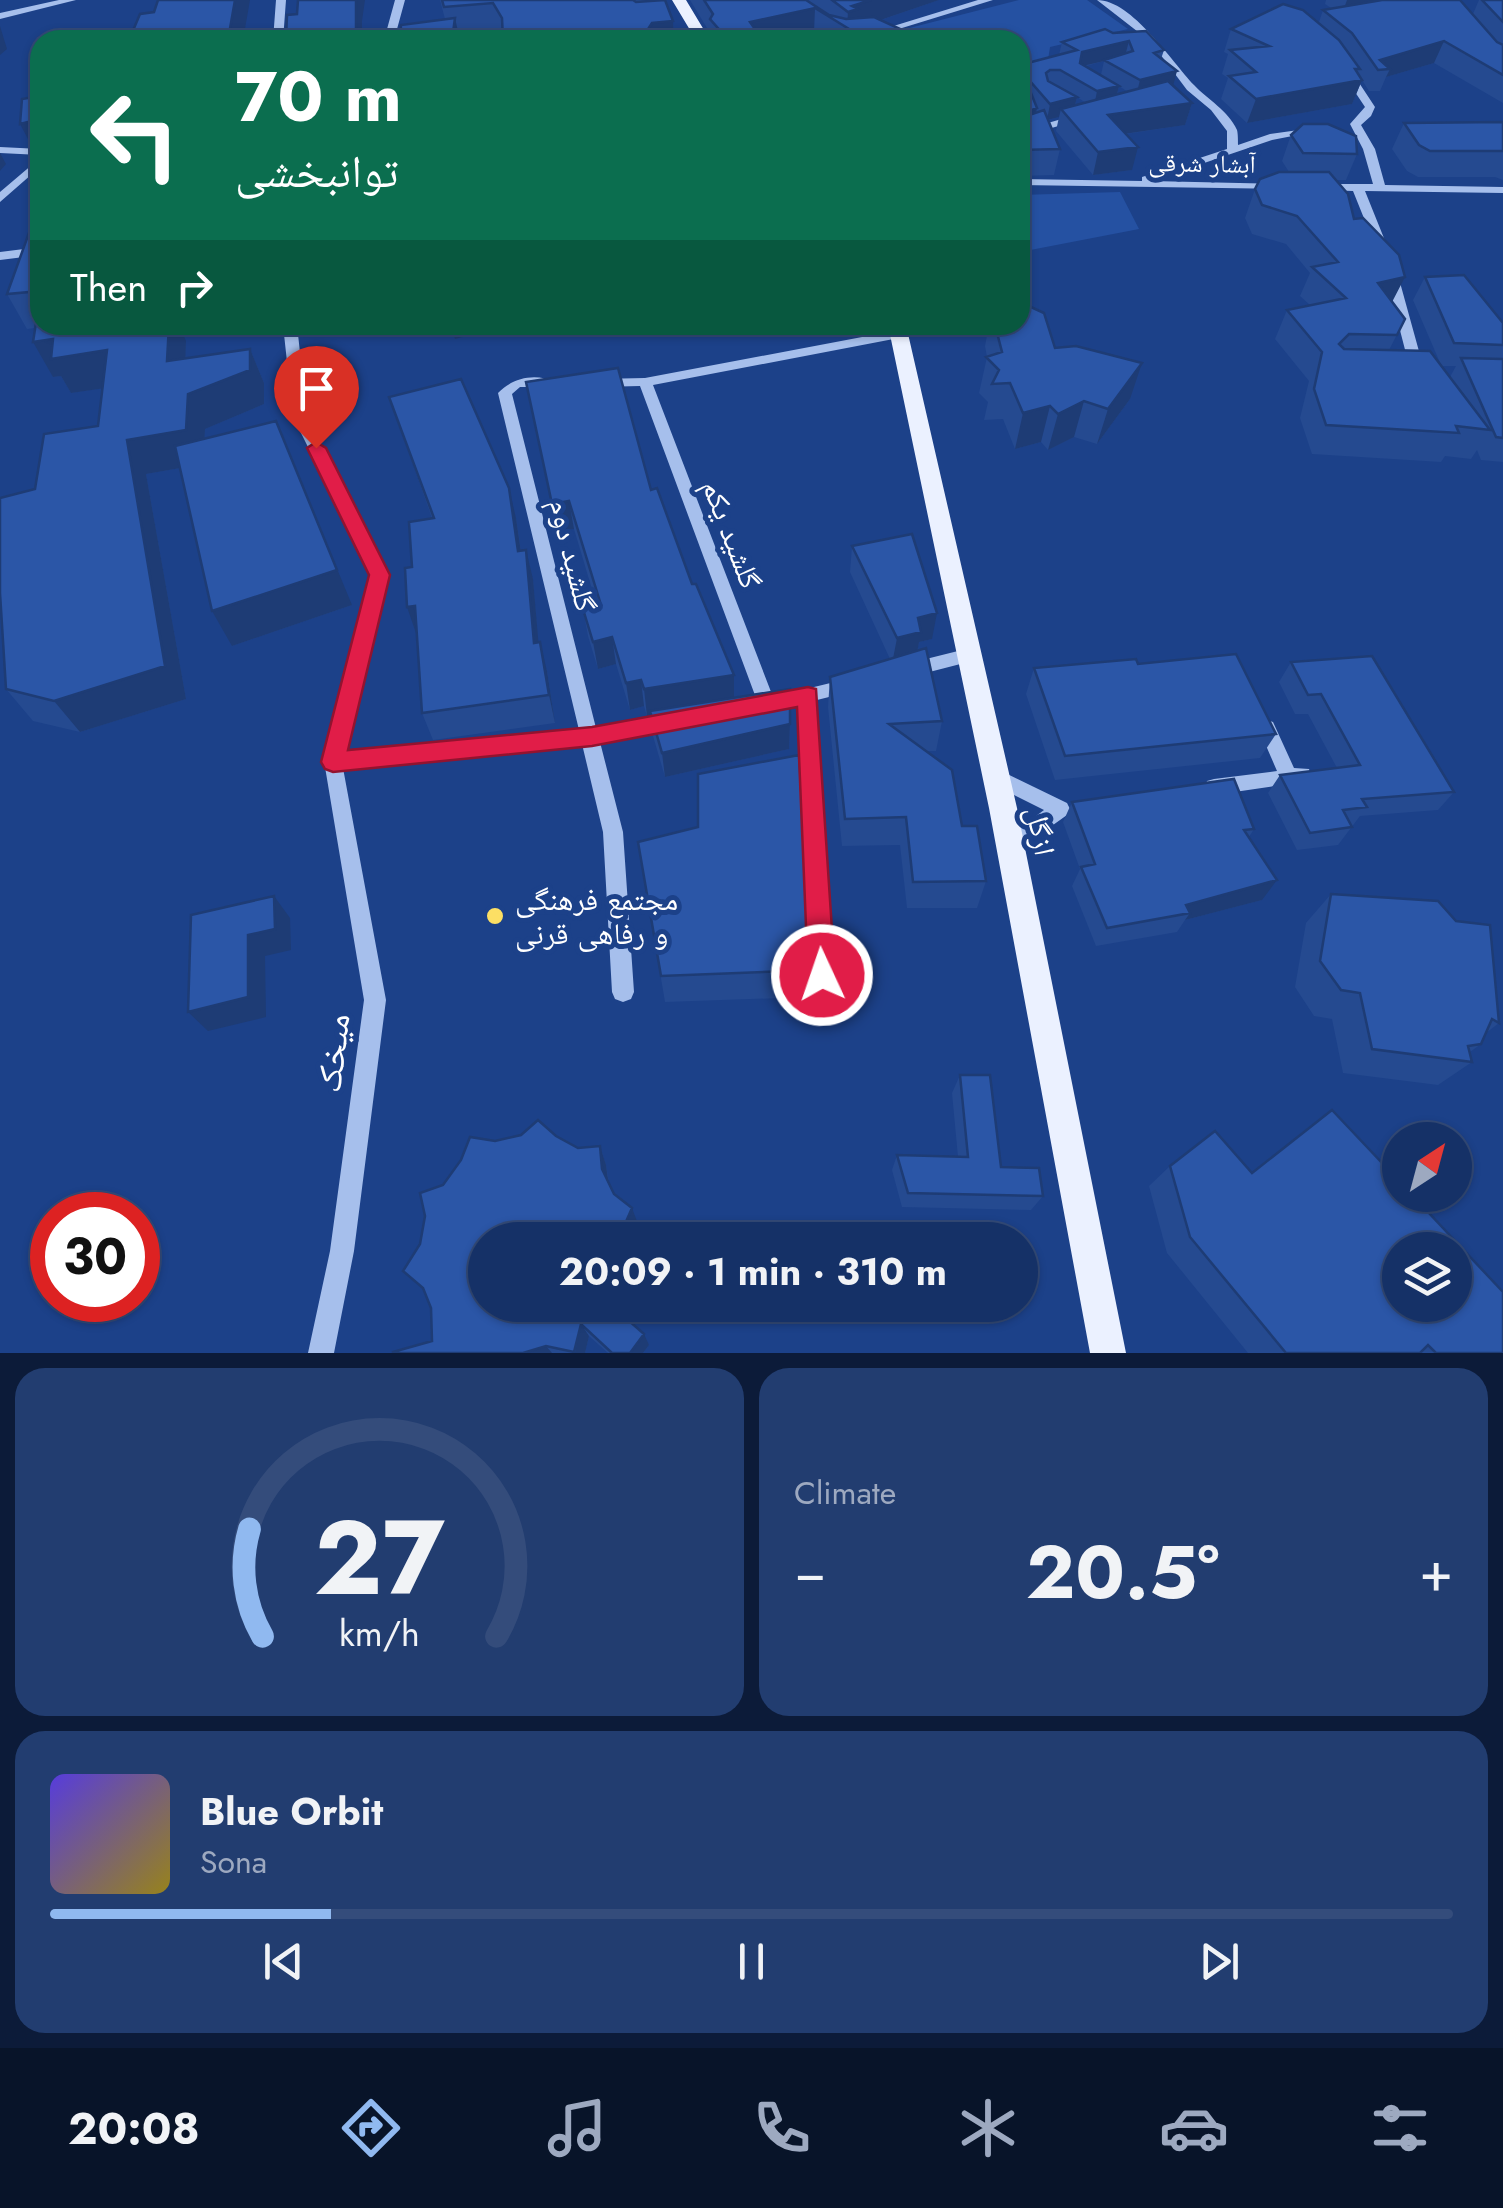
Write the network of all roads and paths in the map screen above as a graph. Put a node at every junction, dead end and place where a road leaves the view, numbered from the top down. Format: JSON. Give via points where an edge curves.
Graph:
{"nodes":[{"id":1,"x":68,"y":0,"type":"edge"},
{"id":2,"x":281,"y":0,"type":"edge"},
{"id":3,"x":400,"y":0,"type":"edge"},
{"id":4,"x":679,"y":0,"type":"edge"},
{"id":5,"x":988,"y":0,"type":"edge"},
{"id":6,"x":1102,"y":0,"type":"edge"},
{"id":7,"x":966,"y":2,"type":"edge"},
{"id":8,"x":688,"y":15,"type":"junction"},
{"id":9,"x":0,"y":16,"type":"edge"},
{"id":10,"x":671,"y":16,"type":"edge"},
{"id":11,"x":279,"y":30,"type":"edge"},
{"id":12,"x":392,"y":30,"type":"edge"},
{"id":13,"x":697,"y":30,"type":"edge"},
{"id":14,"x":883,"y":30,"type":"edge"},
{"id":15,"x":1144,"y":30,"type":"junction"},
{"id":16,"x":1129,"y":32,"type":"edge"},
{"id":17,"x":1337,"y":58,"type":"edge"},
{"id":18,"x":1191,"y":88,"type":"junction"},
{"id":19,"x":1172,"y":93,"type":"edge"},
{"id":20,"x":1077,"y":106,"type":"edge"},
{"id":21,"x":1313,"y":130,"type":"edge"},
{"id":22,"x":1030,"y":131,"type":"edge"},
{"id":23,"x":0,"y":150,"type":"edge"},
{"id":24,"x":1233,"y":151,"type":"junction"},
{"id":25,"x":30,"y":152,"type":"edge"},
{"id":26,"x":30,"y":170,"type":"edge"},
{"id":27,"x":1030,"y":182,"type":"edge"},
{"id":28,"x":1131,"y":184,"type":"junction"},
{"id":29,"x":1358,"y":188,"type":"junction"},
{"id":30,"x":1380,"y":188,"type":"junction"},
{"id":31,"x":1503,"y":190,"type":"edge"},
{"id":32,"x":0,"y":198,"type":"edge"},
{"id":33,"x":30,"y":252,"type":"edge"},
{"id":34,"x":0,"y":256,"type":"edge"},
{"id":35,"x":30,"y":260,"type":"edge"},
{"id":36,"x":0,"y":264,"type":"edge"},
{"id":37,"x":291,"y":335,"type":"edge"},
{"id":38,"x":874,"y":335,"type":"edge"},
{"id":39,"x":899,"y":335,"type":"edge"},
{"id":40,"x":1402,"y":372,"type":"edge"},
{"id":41,"x":1418,"y":373,"type":"junction"},
{"id":42,"x":1435,"y":374,"type":"edge"},
{"id":43,"x":572,"y":382,"type":"edge"},
{"id":44,"x":590,"y":382,"type":"edge"},
{"id":45,"x":645,"y":382,"type":"junction"},
{"id":46,"x":970,"y":655,"type":"junction"},
{"id":47,"x":898,"y":673,"type":"edge"},
{"id":48,"x":862,"y":682,"type":"edge"},
{"id":49,"x":808,"y":696,"type":"junction"},
{"id":50,"x":690,"y":719,"type":"edge"},
{"id":51,"x":1267,"y":727,"type":"edge"},
{"id":52,"x":592,"y":736,"type":"junction"},
{"id":53,"x":333,"y":762,"type":"junction"},
{"id":54,"x":1322,"y":772,"type":"edge"},
{"id":55,"x":996,"y":777,"type":"junction"},
{"id":56,"x":1290,"y":777,"type":"junction"},
{"id":57,"x":1191,"y":790,"type":"edge"},
{"id":58,"x":1010,"y":846,"type":"junction"},
{"id":59,"x":822,"y":975,"type":"dead end"},
{"id":60,"x":624,"y":992,"type":"dead end"},
{"id":61,"x":321,"y":1353,"type":"edge"},
{"id":62,"x":1108,"y":1353,"type":"edge"}],
"edges":[{"from":1,"to":9,"type":"street"},
{"from":2,"to":11,"type":"street"},
{"from":3,"to":12,"type":"street"},
{"from":4,"to":8,"type":"main road"},
{"from":5,"to":7,"type":"street"},
{"from":6,"to":15,"type":"street"},
{"from":7,"to":14,"type":"street"},
{"from":8,"to":10,"type":"street"},
{"from":8,"to":13,"type":"main road"},
{"from":15,"to":16,"type":"street"},
{"from":15,"to":18,"type":"street"},
{"from":17,"to":30,"type":"street","via":[[1370,107],[1355,124]]},
{"from":18,"to":19,"type":"street"},
{"from":18,"to":24,"type":"street","via":[[1232,131]]},
{"from":20,"to":22,"type":"street","via":[[1090,114]]},
{"from":21,"to":24,"type":"street"},
{"from":23,"to":25,"type":"street"},
{"from":24,"to":28,"type":"street"},
{"from":26,"to":32,"type":"street"},
{"from":27,"to":28,"type":"street","name":"آبشار شرقی"},
{"from":28,"to":29,"type":"street","name":"آبشار شرقی"},
{"from":29,"to":30,"type":"street","name":"آبشار شرقی"},
{"from":29,"to":41,"type":"street","via":[[1390,268]]},
{"from":30,"to":31,"type":"street","name":"آبشار شرقی"},
{"from":33,"to":34,"type":"street"},
{"from":35,"to":36,"type":"street"},
{"from":37,"to":53,"type":"street","via":[[300,417],[380,575]]},
{"from":38,"to":45,"type":"street"},
{"from":39,"to":46,"type":"main road","name":"ازگل"},
{"from":40,"to":41,"type":"street"},
{"from":41,"to":42,"type":"street"},
{"from":43,"to":52,"type":"street","name":"گلشيد دوم","via":[[517,382],[505,393]]},
{"from":44,"to":45,"type":"street"},
{"from":45,"to":49,"type":"street","name":"گلشيد يكم","via":[[758,708]]},
{"from":46,"to":47,"type":"street"},
{"from":46,"to":55,"type":"main road","name":"ازگل"},
{"from":48,"to":49,"type":"street"},
{"from":49,"to":59,"type":"street"},
{"from":50,"to":52,"type":"street"},
{"from":51,"to":56,"type":"street"},
{"from":52,"to":53,"type":"street"},
{"from":52,"to":60,"type":"street","name":"گلشيد دوم","via":[[613,832]]},
{"from":53,"to":61,"type":"street","name":"میخک","via":[[375,1000],[342,1251]]},
{"from":54,"to":56,"type":"street"},
{"from":55,"to":58,"type":"main road","name":"ازگل"},
{"from":55,"to":58,"type":"street","via":[[1069,807]]},
{"from":56,"to":57,"type":"street","via":[[1232,793]]},
{"from":58,"to":62,"type":"main road","name":"ازگل"}]}
